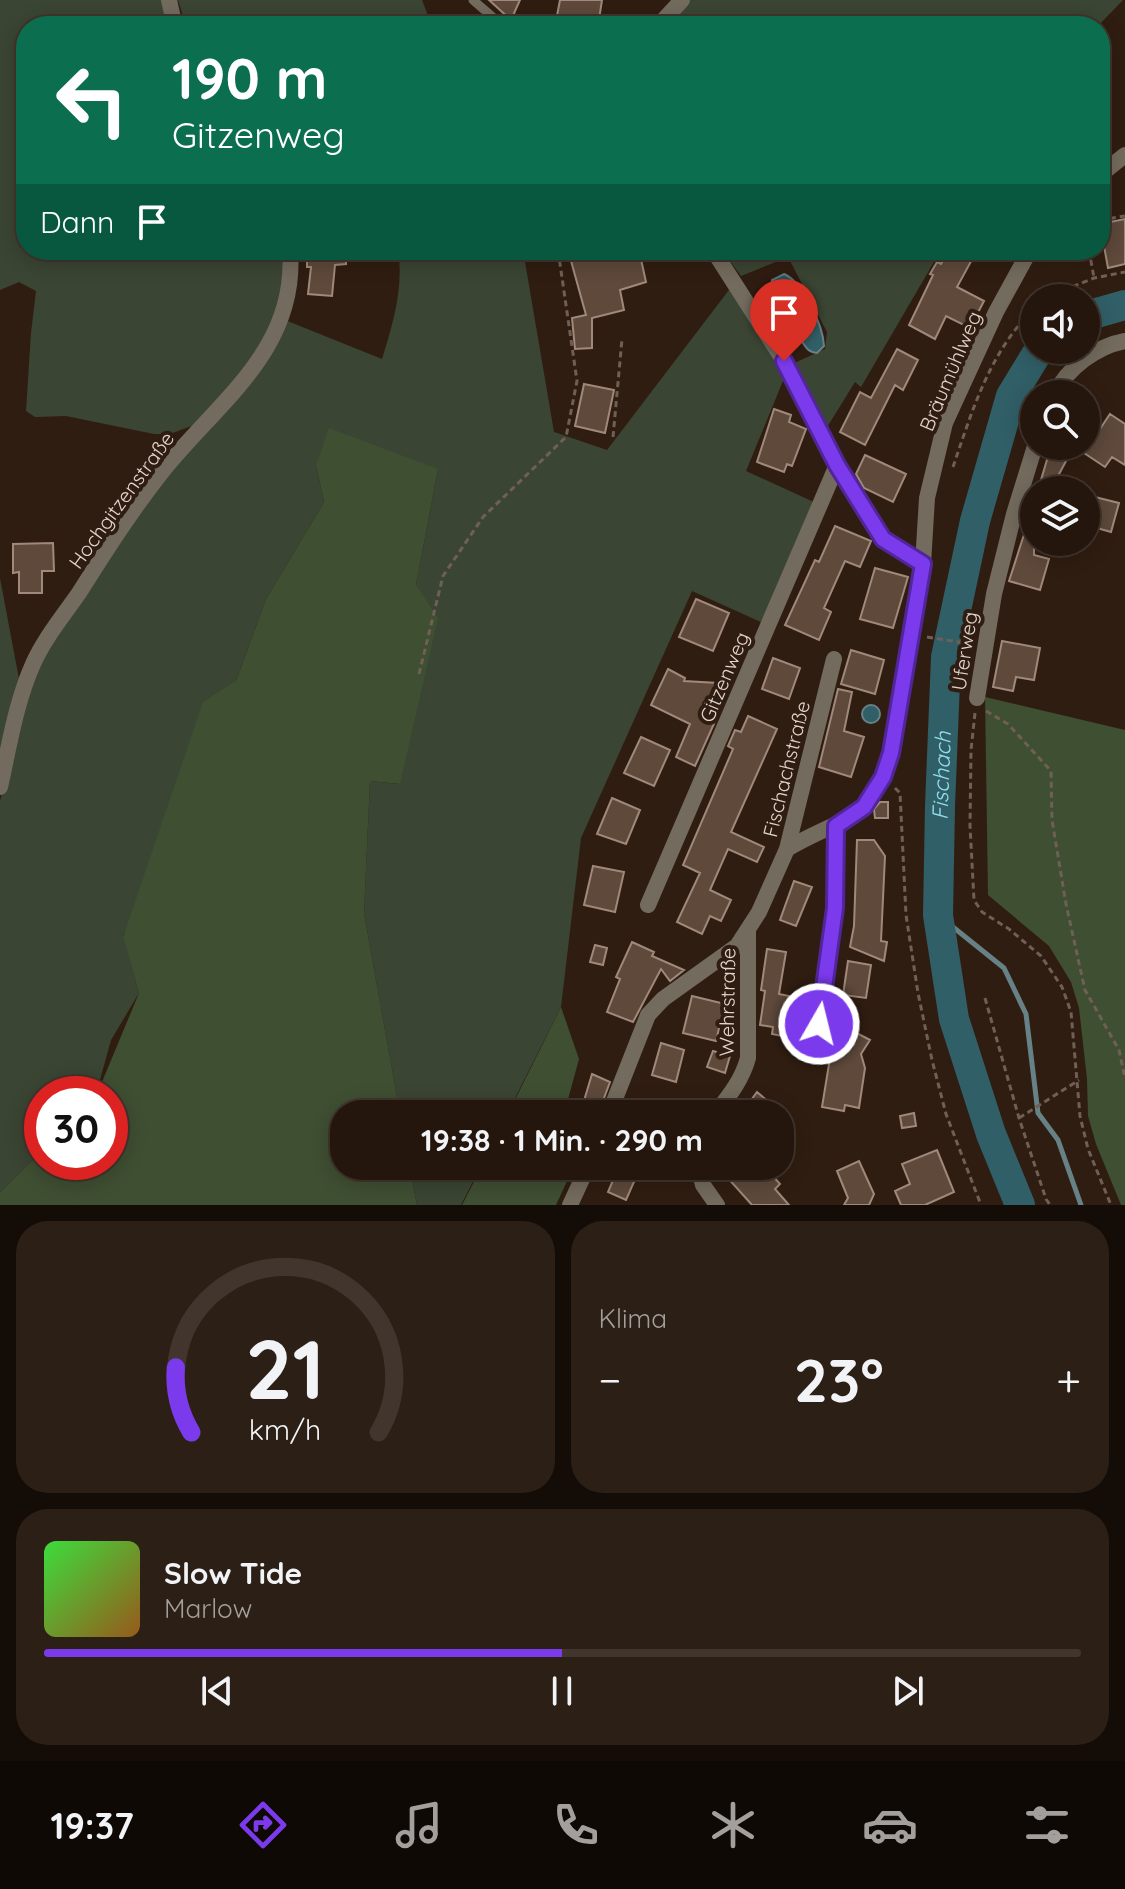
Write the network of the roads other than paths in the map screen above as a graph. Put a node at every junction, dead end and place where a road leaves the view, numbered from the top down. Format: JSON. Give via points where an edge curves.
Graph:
{"nodes":[{"id":1,"x":473,"y":0,"type":"edge"},
{"id":2,"x":682,"y":0,"type":"edge"},
{"id":3,"x":491,"y":16,"type":"edge"},
{"id":4,"x":667,"y":16,"type":"edge"},
{"id":5,"x":290,"y":260,"type":"edge"},
{"id":6,"x":719,"y":260,"type":"edge"},
{"id":7,"x":1025,"y":260,"type":"edge"},
{"id":8,"x":1125,"y":341,"type":"edge"},
{"id":9,"x":1065,"y":380,"type":"edge"},
{"id":10,"x":1031,"y":460,"type":"edge"},
{"id":11,"x":837,"y":465,"type":"junction"},
{"id":12,"x":923,"y":564,"type":"junction"},
{"id":13,"x":834,"y":659,"type":"dead end"},
{"id":14,"x":976,"y":701,"type":"road end"},
{"id":15,"x":0,"y":787,"type":"edge"},
{"id":16,"x":836,"y":826,"type":"junction"},
{"id":17,"x":787,"y":849,"type":"junction"},
{"id":18,"x":648,"y":905,"type":"dead end"},
{"id":19,"x":748,"y":929,"type":"junction"},
{"id":20,"x":819,"y":1024,"type":"dead end"},
{"id":21,"x":615,"y":1100,"type":"edge"},
{"id":22,"x":725,"y":1100,"type":"edge"},
{"id":23,"x":582,"y":1180,"type":"edge"},
{"id":24,"x":702,"y":1180,"type":"edge"},
{"id":25,"x":570,"y":1205,"type":"edge"},
{"id":26,"x":717,"y":1205,"type":"edge"}],
"edges":[{"from":1,"to":3,"type":"lane"},
{"from":2,"to":4,"type":"street"},
{"from":5,"to":15,"type":"street","name":"Hochgitzenstraße","via":[[280,322],[267,350],[143,497],[33,664]]},
{"from":6,"to":11,"type":"street","via":[[784,361]]},
{"from":7,"to":12,"type":"street","name":"Bräumühlweg","via":[[945,423],[927,498]]},
{"from":8,"to":9,"type":"street","via":[[1093,354]]},
{"from":10,"to":14,"type":"street","name":"Uferweg","via":[[994,594]]},
{"from":11,"to":12,"type":"street","via":[[883,539]]},
{"from":11,"to":18,"type":"street","name":"Gitzenweg"},
{"from":12,"to":16,"type":"street","name":"Bräumühlweg","via":[[891,753],[864,807]]},
{"from":13,"to":17,"type":"street","name":"Fischachstraße"},
{"from":16,"to":17,"type":"street","name":"Bräumühlweg"},
{"from":16,"to":20,"type":"street","via":[[835,908]]},
{"from":17,"to":19,"type":"street","name":"Fischachstraße"},
{"from":19,"to":21,"type":"street","name":"Fischachstraße","via":[[737,946],[648,1015]]},
{"from":19,"to":22,"type":"street","name":"Wehrstraße","via":[[748,1058]]},
{"from":23,"to":25,"type":"street"},
{"from":24,"to":26,"type":"street"}]}
